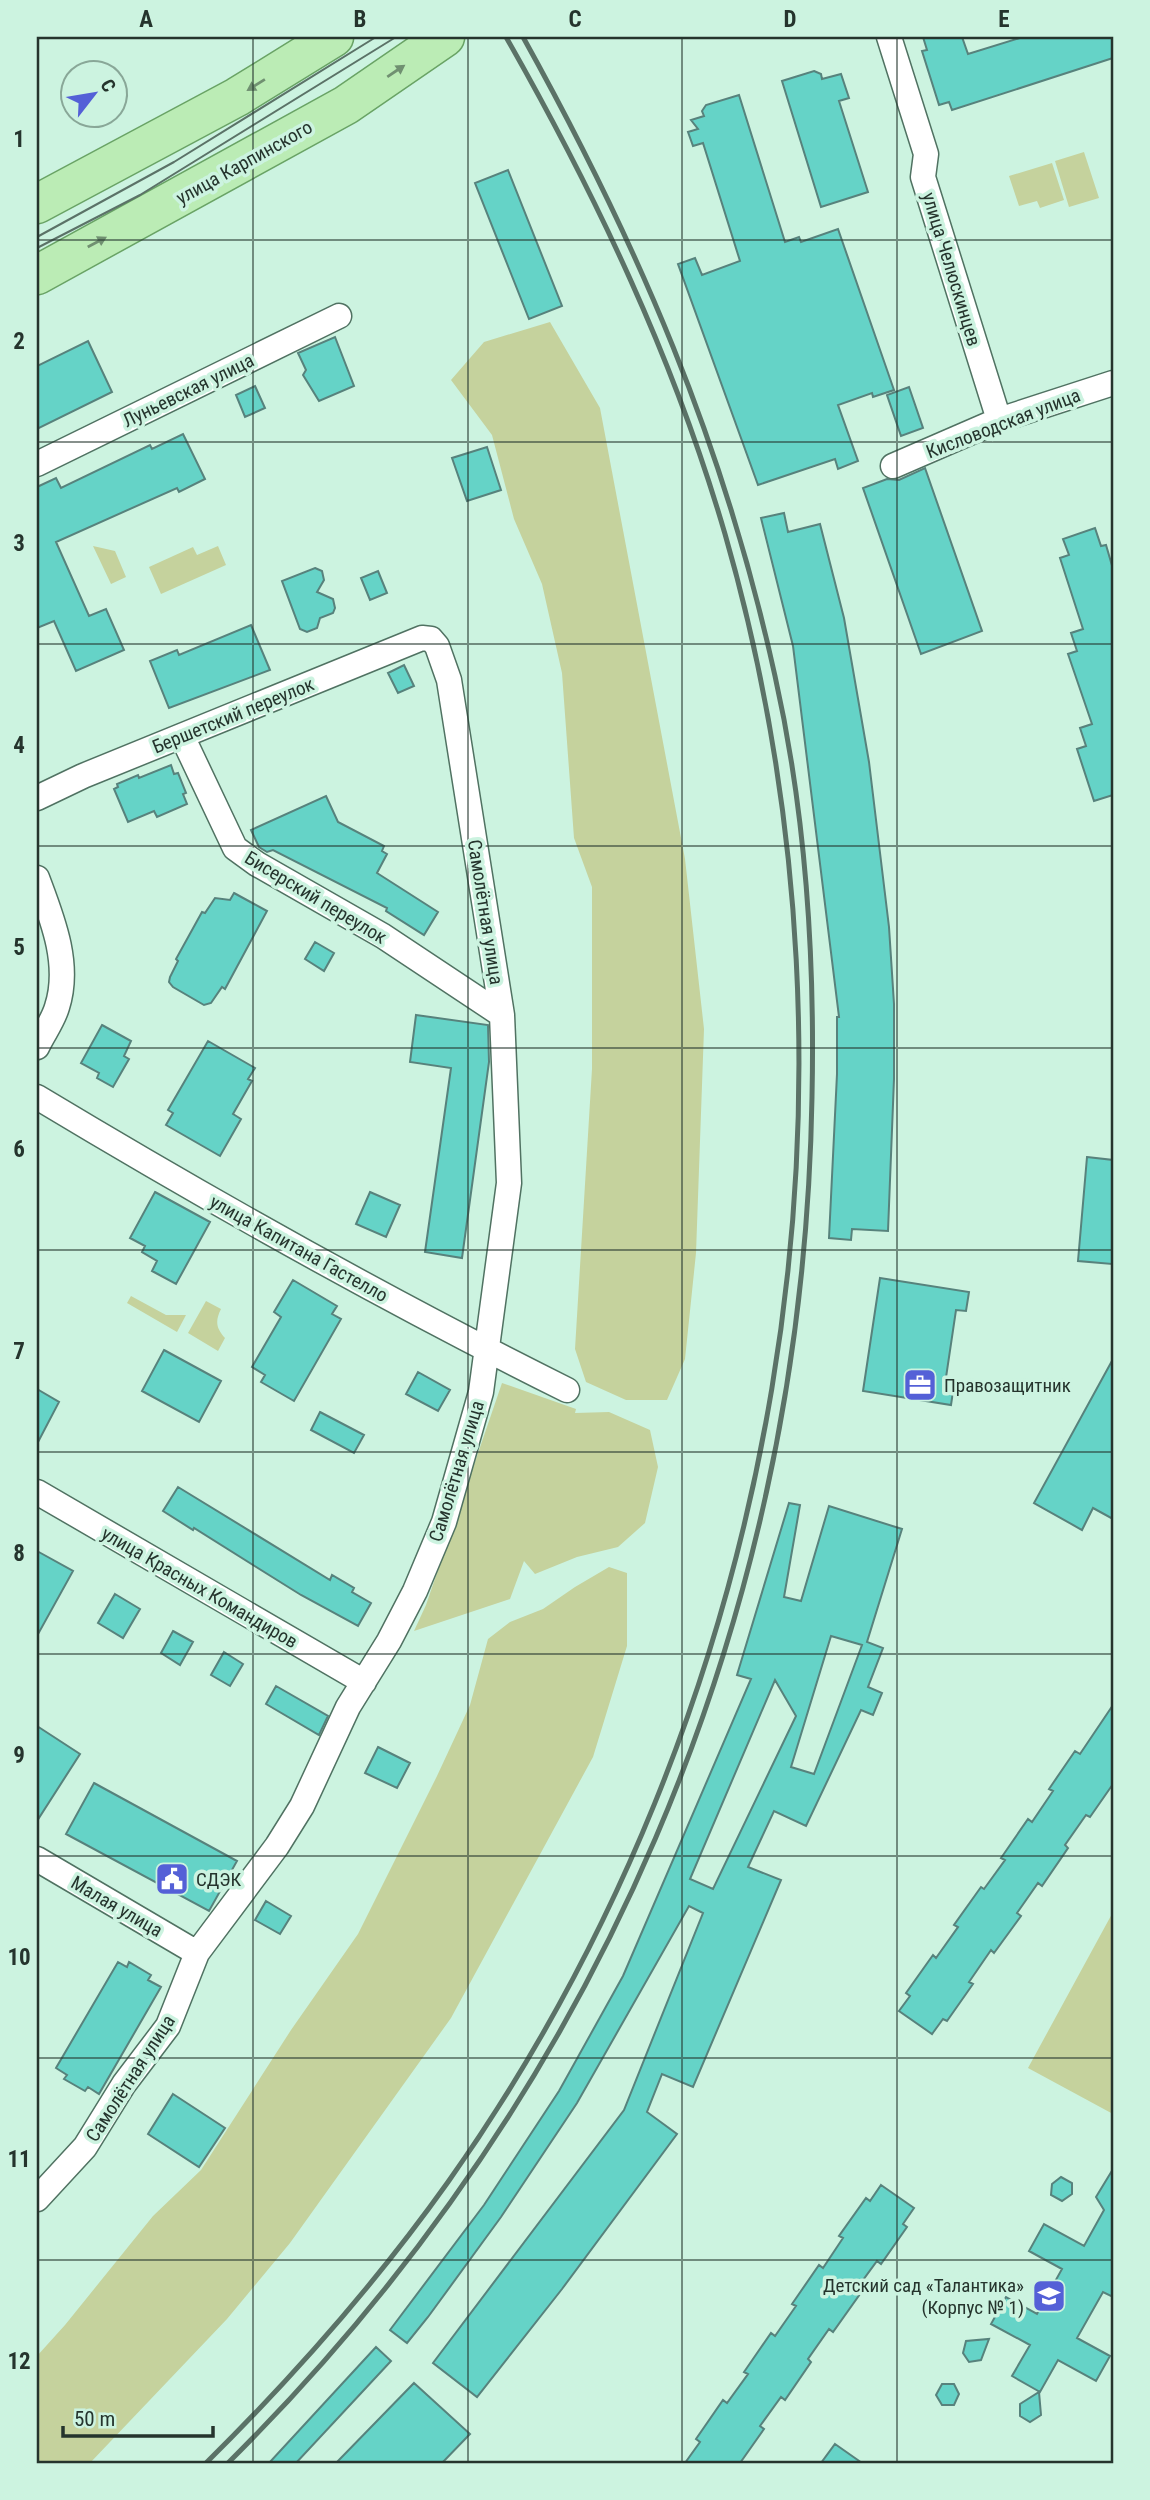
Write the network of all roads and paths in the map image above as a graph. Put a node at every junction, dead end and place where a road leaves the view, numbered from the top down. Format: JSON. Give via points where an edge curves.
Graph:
{"nodes":[{"id":1,"x":445,"y":37,"type":"edge"},
{"id":2,"x":889,"y":37,"type":"edge"},
{"id":3,"x":324,"y":43,"type":"edge"},
{"id":4,"x":37,"y":204,"type":"edge"},
{"id":5,"x":37,"y":275,"type":"edge"},
{"id":6,"x":339,"y":316,"type":"dead end"},
{"id":7,"x":1113,"y":383,"type":"edge"},
{"id":8,"x":999,"y":421,"type":"junction"},
{"id":9,"x":37,"y":464,"type":"edge"},
{"id":10,"x":893,"y":466,"type":"dead end"},
{"id":11,"x":431,"y":639,"type":"joint"},
{"id":12,"x":181,"y":736,"type":"junction"},
{"id":13,"x":37,"y":798,"type":"edge"},
{"id":14,"x":37,"y":878,"type":"edge"},
{"id":15,"x":502,"y":1015,"type":"junction"},
{"id":16,"x":37,"y":1047,"type":"edge"},
{"id":17,"x":37,"y":1097,"type":"edge"},
{"id":18,"x":486,"y":1349,"type":"junction"},
{"id":19,"x":567,"y":1390,"type":"dead end"},
{"id":20,"x":37,"y":1492,"type":"edge"},
{"id":21,"x":364,"y":1682,"type":"junction"},
{"id":22,"x":37,"y":1859,"type":"edge"},
{"id":23,"x":197,"y":1953,"type":"junction"},
{"id":24,"x":37,"y":2199,"type":"edge"}],
"edges":[{"from":5,"to":1,"type":"main road","name":"улица Карпинского","one_way":true,"via":[[346,104]]},
{"from":2,"to":8,"type":"street","name":"улица Челюскинцев","via":[[926,154],[923,177]]},
{"from":3,"to":4,"type":"main road","one_way":true,"via":[[183,127]]},
{"from":6,"to":9,"type":"street","name":"Луньевская улица"},
{"from":7,"to":8,"type":"street","name":"Кисловодская улица"},
{"from":8,"to":10,"type":"street","name":"Кисловодская улица"},
{"from":11,"to":12,"type":"street","name":"Бершетский переулок","via":[[422,638]]},
{"from":11,"to":15,"type":"street","name":"Самолётная улица","via":[[449,680]]},
{"from":12,"to":13,"type":"street","name":"Бершетский переулок"},
{"from":12,"to":15,"type":"street","name":"Бисерский переулок","via":[[236,848],[383,936]]},
{"from":14,"to":16,"type":"street","via":[[60,947],[62,978],[57,1008]]},
{"from":15,"to":18,"type":"street","name":"Самолётная улица","via":[[509,1184]]},
{"from":17,"to":18,"type":"street","name":"улица Капитана Гастелло","via":[[234,1214]]},
{"from":18,"to":19,"type":"street","name":"улица Капитана Гастелло"},
{"from":18,"to":21,"type":"street","name":"Самолётная улица","via":[[481,1392],[444,1522],[415,1591]]},
{"from":20,"to":21,"type":"street","name":"улица Красных Командиров"},
{"from":21,"to":23,"type":"street","name":"Самолётная улица","via":[[302,1807]]},
{"from":22,"to":23,"type":"street","name":"Малая улица"},
{"from":23,"to":24,"type":"street","name":"Самолётная улица","via":[[168,2026],[85,2147]]}]}
